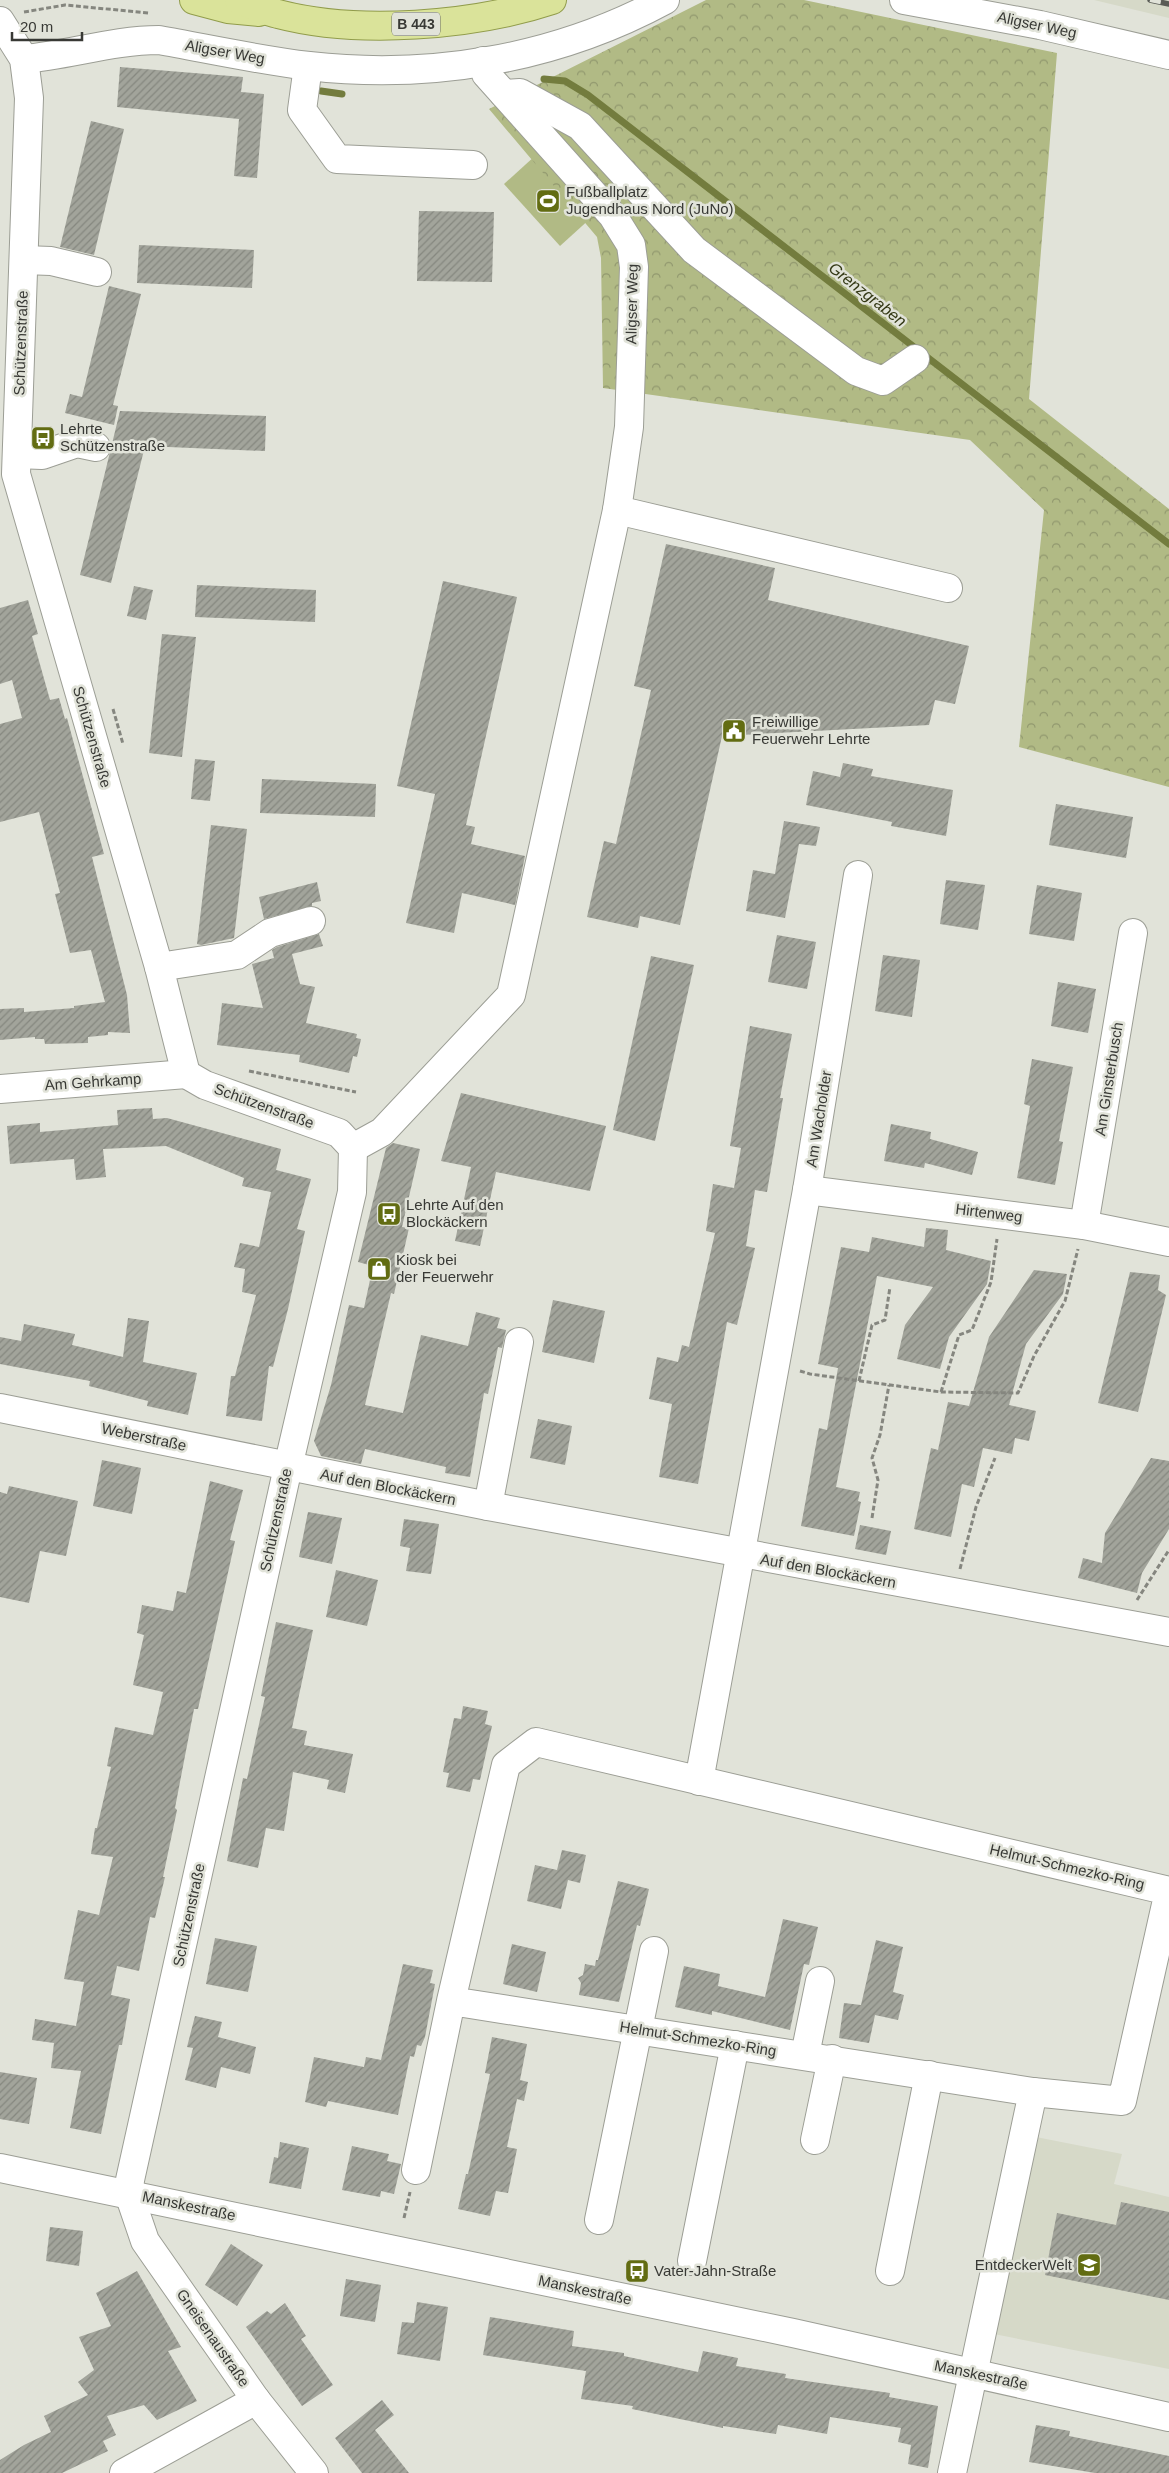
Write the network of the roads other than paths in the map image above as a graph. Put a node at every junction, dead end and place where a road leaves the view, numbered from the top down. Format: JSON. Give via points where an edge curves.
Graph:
{"nodes":[{"id":1,"x":194,"y":0,"type":"edge"},
{"id":2,"x":238,"y":0,"type":"edge"},
{"id":3,"x":552,"y":0,"type":"edge"},
{"id":4,"x":664,"y":0,"type":"edge"},
{"id":5,"x":904,"y":0,"type":"edge"},
{"id":6,"x":278,"y":14,"type":"junction"},
{"id":7,"x":0,"y":21,"type":"edge"},
{"id":8,"x":1169,"y":55,"type":"edge"},
{"id":9,"x":24,"y":59,"type":"junction"},
{"id":10,"x":483,"y":62,"type":"junction"},
{"id":11,"x":308,"y":66,"type":"junction"},
{"id":12,"x":504,"y":94,"type":"junction"},
{"id":13,"x":473,"y":165,"type":"dead end"},
{"id":14,"x":24,"y":260,"type":"junction"},
{"id":15,"x":97,"y":272,"type":"dead end"},
{"id":16,"x":916,"y":359,"type":"dead end"},
{"id":17,"x":96,"y":447,"type":"dead end"},
{"id":18,"x":17,"y":454,"type":"junction"},
{"id":19,"x":617,"y":510,"type":"junction"},
{"id":20,"x":948,"y":588,"type":"dead end"},
{"id":21,"x":858,"y":875,"type":"dead end"},
{"id":22,"x":311,"y":921,"type":"dead end"},
{"id":23,"x":1133,"y":933,"type":"dead end"},
{"id":24,"x":159,"y":967,"type":"junction"},
{"id":25,"x":186,"y":1074,"type":"junction"},
{"id":26,"x":0,"y":1089,"type":"edge"},
{"id":27,"x":352,"y":1148,"type":"junction"},
{"id":28,"x":807,"y":1190,"type":"junction"},
{"id":29,"x":1084,"y":1225,"type":"junction"},
{"id":30,"x":1169,"y":1242,"type":"edge"},
{"id":31,"x":519,"y":1342,"type":"dead end"},
{"id":32,"x":0,"y":1408,"type":"edge"},
{"id":33,"x":288,"y":1467,"type":"junction"},
{"id":34,"x":488,"y":1506,"type":"junction"},
{"id":35,"x":740,"y":1554,"type":"junction"},
{"id":36,"x":1169,"y":1632,"type":"edge"},
{"id":37,"x":699,"y":1781,"type":"junction"},
{"id":38,"x":654,"y":1951,"type":"dead end"},
{"id":39,"x":820,"y":1981,"type":"dead end"},
{"id":40,"x":451,"y":2001,"type":"junction"},
{"id":41,"x":636,"y":2029,"type":"junction"},
{"id":42,"x":735,"y":2045,"type":"junction"},
{"id":43,"x":805,"y":2055,"type":"junction"},
{"id":44,"x":832,"y":2059,"type":"junction"},
{"id":45,"x":929,"y":2075,"type":"junction"},
{"id":46,"x":1033,"y":2092,"type":"junction"},
{"id":47,"x":815,"y":2140,"type":"dead end"},
{"id":48,"x":0,"y":2168,"type":"edge"},
{"id":49,"x":416,"y":2170,"type":"dead end"},
{"id":50,"x":129,"y":2194,"type":"junction"},
{"id":51,"x":599,"y":2220,"type":"dead end"},
{"id":52,"x":692,"y":2261,"type":"dead end"},
{"id":53,"x":890,"y":2271,"type":"dead end"},
{"id":54,"x":973,"y":2374,"type":"junction"},
{"id":55,"x":256,"y":2400,"type":"junction"},
{"id":56,"x":1169,"y":2416,"type":"edge"},
{"id":57,"x":124,"y":2473,"type":"edge"},
{"id":58,"x":314,"y":2473,"type":"edge"},
{"id":59,"x":952,"y":2473,"type":"edge"}],
"edges":[{"from":1,"to":6,"type":"main road","via":[[228,9]]},
{"from":2,"to":6,"type":"main road","number":"B 443"},
{"from":3,"to":6,"type":"main road","number":"B 443","via":[[525,9],[484,16],[409,24],[320,21]]},
{"from":4,"to":10,"type":"street","name":"Aligser Weg","via":[[621,22],[554,47]]},
{"from":5,"to":8,"type":"street","name":"Aligser Weg","via":[[1040,25]]},
{"from":7,"to":9,"type":"street","name":"Schützenstraße"},
{"from":9,"to":11,"type":"street","name":"Aligser Weg","via":[[135,40],[159,40]]},
{"from":9,"to":14,"type":"street","name":"Schützenstraße","via":[[29,98]]},
{"from":10,"to":11,"type":"street","name":"Aligser Weg","via":[[415,70]]},
{"from":10,"to":12,"type":"street","name":"Aligser Weg","via":[[486,74]]},
{"from":11,"to":13,"type":"street","via":[[302,110],[337,159]]},
{"from":12,"to":16,"type":"street","via":[[520,93],[580,126],[694,250],[856,371],[882,381]]},
{"from":12,"to":19,"type":"street","name":"Aligser Weg","via":[[613,216],[631,245],[634,267],[629,427]]},
{"from":14,"to":15,"type":"street","via":[[51,261]]},
{"from":14,"to":18,"type":"street","name":"Schützenstraße"},
{"from":17,"to":18,"type":"street","via":[[77,443],[42,455]]},
{"from":18,"to":24,"type":"street","name":"Schützenstraße","via":[[16,474]]},
{"from":19,"to":20,"type":"street"},
{"from":19,"to":27,"type":"street","name":"Aligser Weg","via":[[511,995],[382,1132]]},
{"from":21,"to":28,"type":"street","name":"Am Wacholder"},
{"from":22,"to":24,"type":"street","via":[[270,933],[237,955]]},
{"from":23,"to":29,"type":"street","name":"Am Ginsterbusch"},
{"from":24,"to":25,"type":"street","name":"Schützenstraße"},
{"from":25,"to":26,"type":"street","name":"Am Gehrkamp"},
{"from":25,"to":27,"type":"street","name":"Schützenstraße","via":[[205,1085],[338,1133]]},
{"from":27,"to":33,"type":"street","name":"Schützenstraße","via":[[352,1192]]},
{"from":28,"to":29,"type":"street","name":"Hirtenweg"},
{"from":28,"to":35,"type":"street","name":"Am Wacholder"},
{"from":29,"to":30,"type":"street","name":"Hirtenweg"},
{"from":31,"to":34,"type":"street"},
{"from":32,"to":33,"type":"street","name":"Weberstraße"},
{"from":33,"to":34,"type":"street","name":"Auf den Blockäckern"},
{"from":33,"to":50,"type":"street","name":"Schützenstraße"},
{"from":34,"to":35,"type":"street","name":"Auf den Blockäckern"},
{"from":35,"to":36,"type":"street","name":"Auf den Blockäckern"},
{"from":35,"to":37,"type":"street"},
{"from":37,"to":40,"type":"street","name":"Helmut-Schmezko-Ring","via":[[536,1742],[506,1765]]},
{"from":37,"to":46,"type":"street","name":"Helmut-Schmezko-Ring","via":[[1169,1891],[1122,2101]]},
{"from":38,"to":41,"type":"street"},
{"from":39,"to":43,"type":"street"},
{"from":40,"to":41,"type":"street","name":"Helmut-Schmezko-Ring"},
{"from":40,"to":49,"type":"street","name":"Helmut-Schmezko-Ring"},
{"from":41,"to":42,"type":"street","name":"Helmut-Schmezko-Ring"},
{"from":41,"to":51,"type":"street"},
{"from":42,"to":43,"type":"street","name":"Helmut-Schmezko-Ring"},
{"from":42,"to":52,"type":"street"},
{"from":43,"to":44,"type":"street","name":"Helmut-Schmezko-Ring"},
{"from":44,"to":45,"type":"street","name":"Helmut-Schmezko-Ring"},
{"from":44,"to":47,"type":"street"},
{"from":45,"to":46,"type":"street","name":"Helmut-Schmezko-Ring"},
{"from":45,"to":53,"type":"street"},
{"from":46,"to":54,"type":"street"},
{"from":48,"to":50,"type":"street","name":"Manskestraße"},
{"from":50,"to":54,"type":"street","name":"Manskestraße","via":[[793,2333]]},
{"from":50,"to":55,"type":"street","name":"Gneisenaustraße","via":[[145,2241]]},
{"from":54,"to":56,"type":"street","name":"Manskestraße"},
{"from":54,"to":59,"type":"street"},
{"from":55,"to":57,"type":"street"},
{"from":55,"to":58,"type":"street","name":"Gneisenaustraße"}]}
